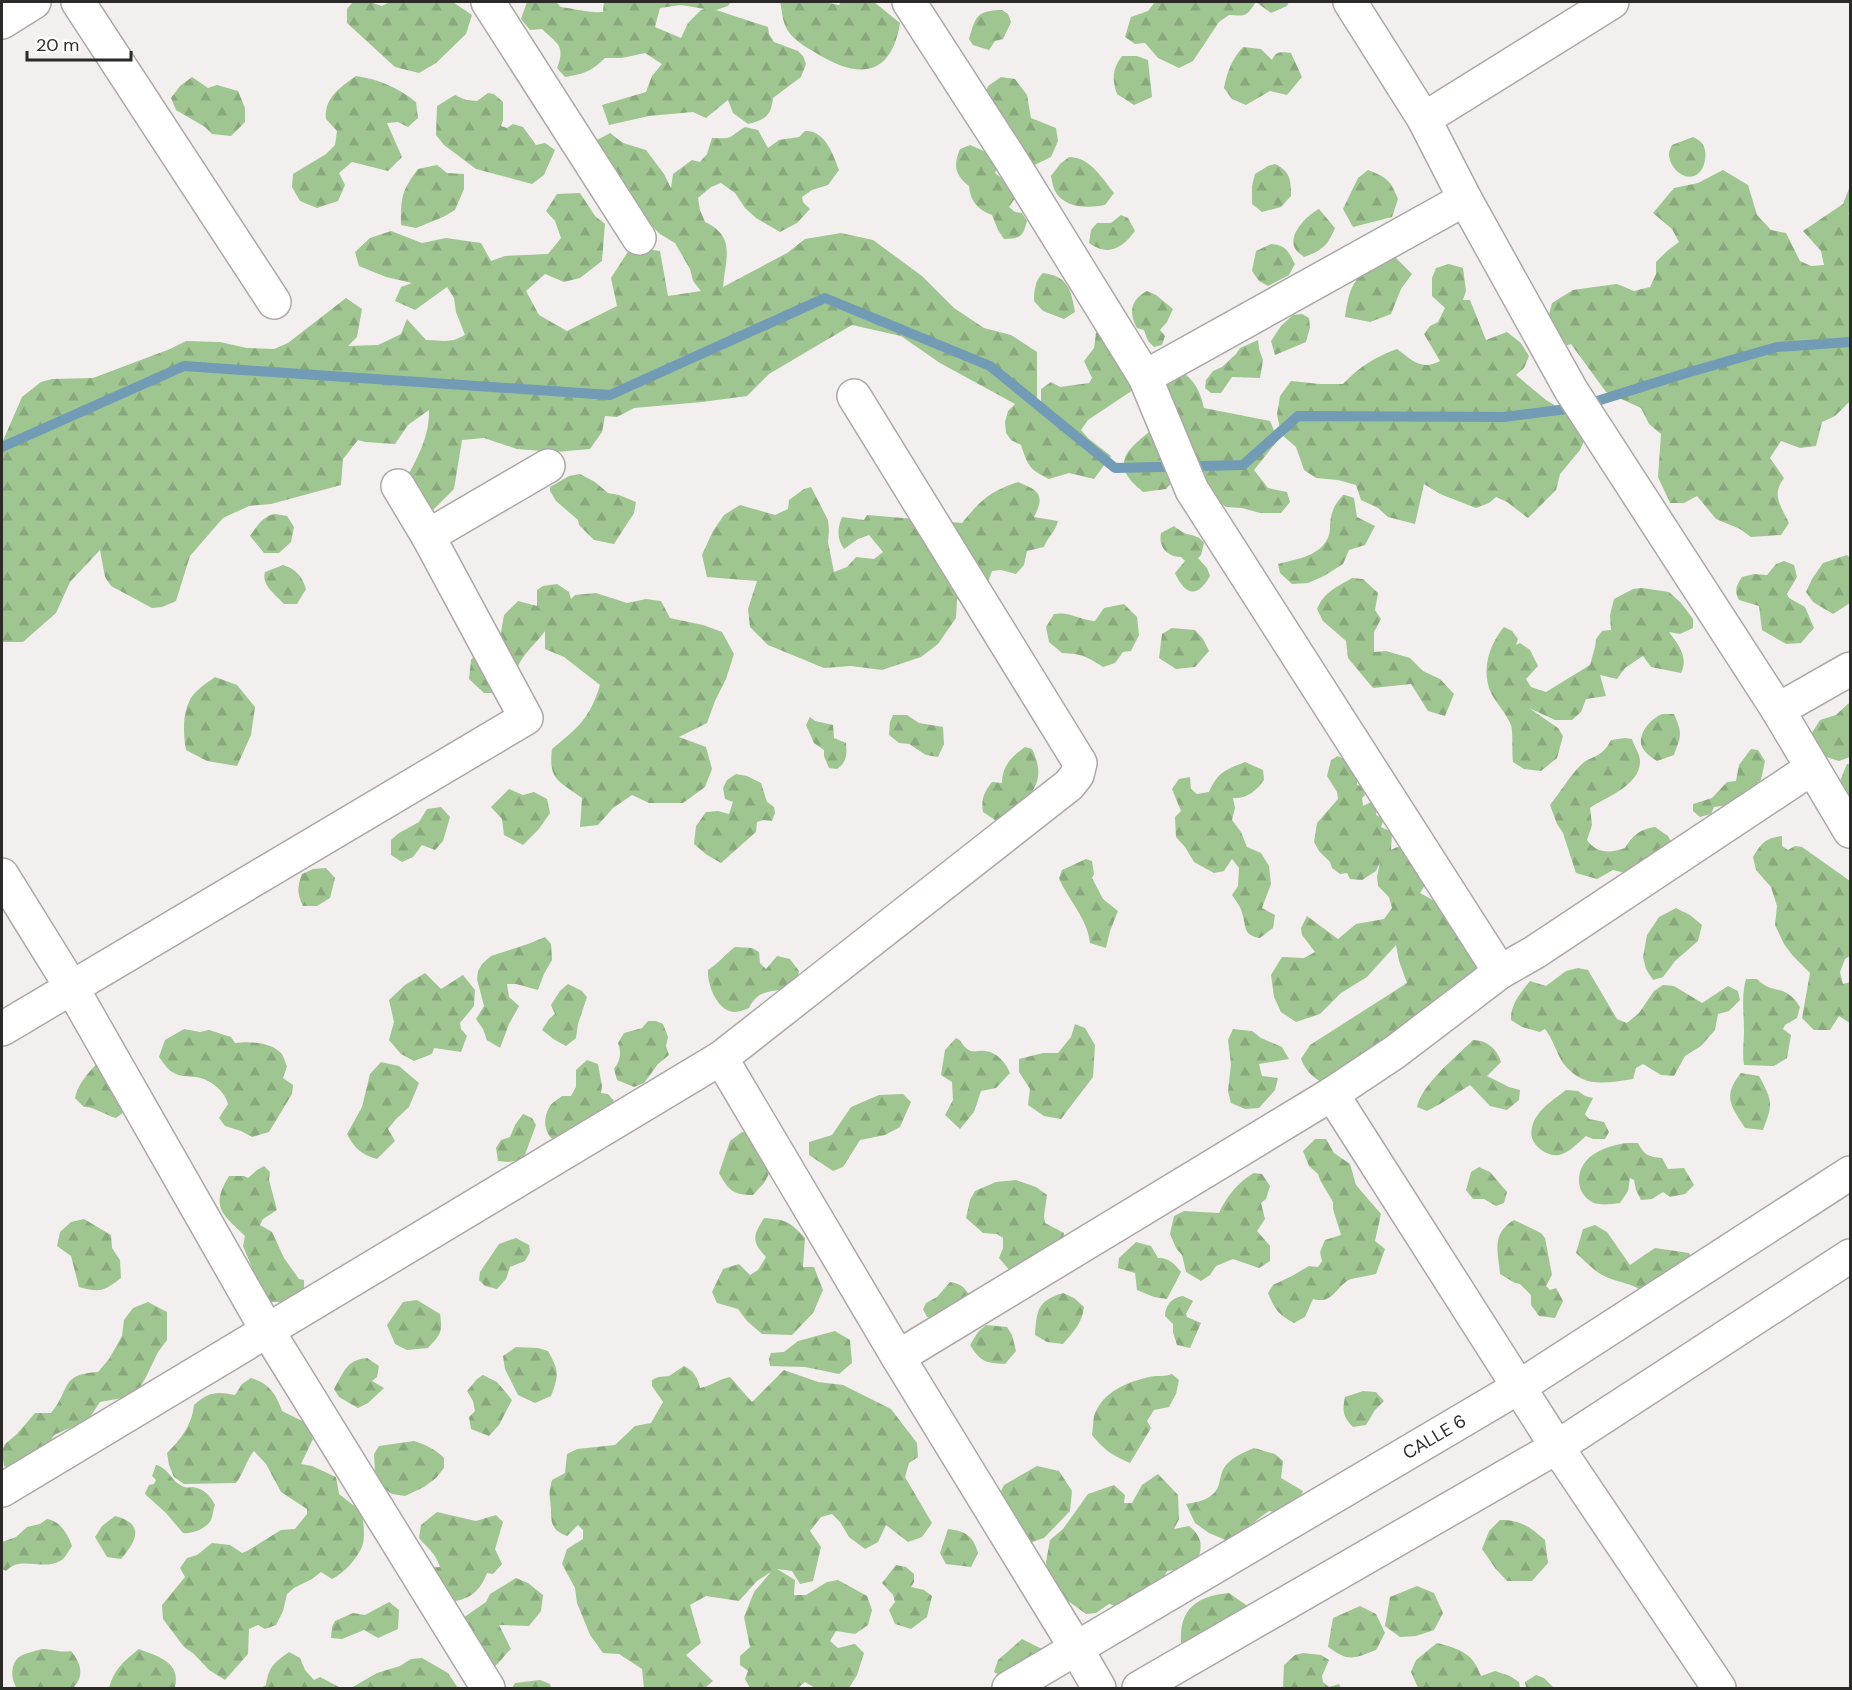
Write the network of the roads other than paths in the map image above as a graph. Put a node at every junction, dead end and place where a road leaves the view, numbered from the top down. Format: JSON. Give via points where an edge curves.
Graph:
{"nodes":[{"id":1,"x":33,"y":2,"type":"edge"},
{"id":2,"x":78,"y":2,"type":"edge"},
{"id":3,"x":488,"y":2,"type":"edge"},
{"id":4,"x":909,"y":2,"type":"edge"},
{"id":5,"x":1350,"y":2,"type":"edge"},
{"id":6,"x":1612,"y":2,"type":"edge"},
{"id":7,"x":2,"y":22,"type":"edge"},
{"id":8,"x":1424,"y":120,"type":"junction"},
{"id":9,"x":1465,"y":199,"type":"junction"},
{"id":10,"x":639,"y":238,"type":"dead end"},
{"id":11,"x":274,"y":302,"type":"dead end"},
{"id":12,"x":1145,"y":377,"type":"junction"},
{"id":13,"x":854,"y":396,"type":"dead end"},
{"id":14,"x":548,"y":466,"type":"dead end"},
{"id":15,"x":398,"y":486,"type":"dead end"},
{"id":16,"x":428,"y":536,"type":"junction"},
{"id":17,"x":1851,"y":669,"type":"edge"},
{"id":18,"x":1778,"y":710,"type":"junction"},
{"id":19,"x":1812,"y":768,"type":"junction"},
{"id":20,"x":1851,"y":831,"type":"edge"},
{"id":21,"x":2,"y":875,"type":"edge"},
{"id":22,"x":1500,"y":972,"type":"junction"},
{"id":23,"x":72,"y":988,"type":"junction"},
{"id":24,"x":2,"y":1029,"type":"edge"},
{"id":25,"x":721,"y":1058,"type":"junction"},
{"id":26,"x":1332,"y":1094,"type":"junction"},
{"id":27,"x":1851,"y":1173,"type":"edge"},
{"id":28,"x":1851,"y":1256,"type":"edge"},
{"id":29,"x":267,"y":1330,"type":"junction"},
{"id":30,"x":898,"y":1357,"type":"junction"},
{"id":31,"x":1519,"y":1387,"type":"junction"},
{"id":32,"x":1557,"y":1448,"type":"junction"},
{"id":33,"x":2,"y":1490,"type":"edge"},
{"id":34,"x":1076,"y":1648,"type":"junction"},
{"id":35,"x":488,"y":1689,"type":"edge"},
{"id":36,"x":1009,"y":1689,"type":"edge"},
{"id":37,"x":1099,"y":1689,"type":"edge"},
{"id":38,"x":1139,"y":1689,"type":"edge"},
{"id":39,"x":1719,"y":1689,"type":"edge"}],
"edges":[{"from":1,"to":7,"type":"street"},
{"from":2,"to":11,"type":"street"},
{"from":3,"to":10,"type":"street"},
{"from":4,"to":12,"type":"street"},
{"from":5,"to":8,"type":"street"},
{"from":6,"to":8,"type":"street"},
{"from":8,"to":9,"type":"street"},
{"from":9,"to":12,"type":"street"},
{"from":9,"to":18,"type":"street","via":[[1571,390]]},
{"from":12,"to":22,"type":"street","via":[[1192,490]]},
{"from":13,"to":25,"type":"street","via":[[1080,763],[1077,776],[1069,785]]},
{"from":14,"to":16,"type":"street"},
{"from":15,"to":16,"type":"street"},
{"from":16,"to":23,"type":"street","via":[[526,718]]},
{"from":17,"to":18,"type":"street"},
{"from":18,"to":19,"type":"street"},
{"from":19,"to":20,"type":"street"},
{"from":19,"to":22,"type":"street"},
{"from":21,"to":23,"type":"street"},
{"from":22,"to":26,"type":"street","via":[[1395,1052]]},
{"from":23,"to":24,"type":"street"},
{"from":23,"to":29,"type":"street"},
{"from":25,"to":29,"type":"street"},
{"from":25,"to":30,"type":"street"},
{"from":26,"to":30,"type":"street"},
{"from":26,"to":31,"type":"street"},
{"from":27,"to":31,"type":"street","name":"CALLE 6"},
{"from":28,"to":32,"type":"street"},
{"from":29,"to":33,"type":"street"},
{"from":29,"to":35,"type":"street"},
{"from":30,"to":34,"type":"street"},
{"from":31,"to":32,"type":"street"},
{"from":31,"to":34,"type":"street","name":"CALLE 6"},
{"from":32,"to":38,"type":"street"},
{"from":32,"to":39,"type":"street"},
{"from":34,"to":36,"type":"street","name":"CALLE 6"},
{"from":34,"to":37,"type":"street"}]}
